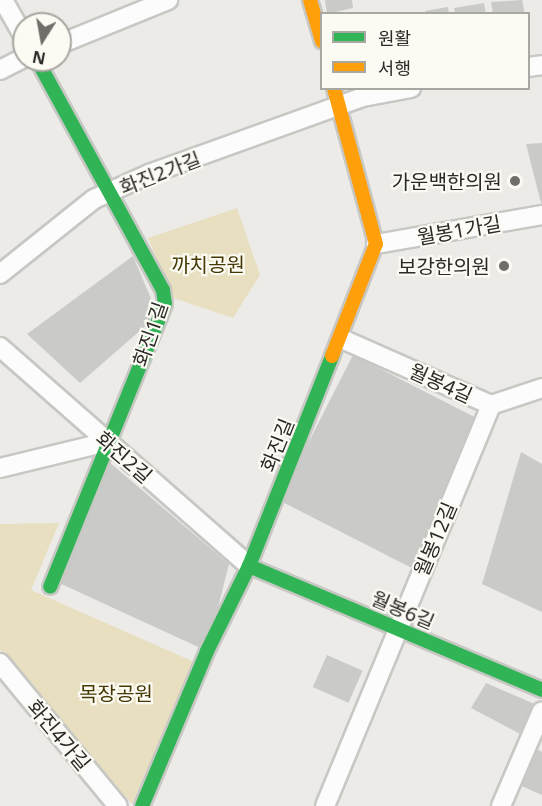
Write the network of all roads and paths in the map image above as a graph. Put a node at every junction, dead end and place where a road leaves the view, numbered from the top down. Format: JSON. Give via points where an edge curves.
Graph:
{"nodes":[{"id":1,"x":3,"y":0,"type":"edge"},
{"id":2,"x":168,"y":0,"type":"edge"},
{"id":3,"x":310,"y":0,"type":"edge"},
{"id":4,"x":12,"y":16,"type":"edge"},
{"id":5,"x":320,"y":37,"type":"edge"},
{"id":6,"x":72,"y":39,"type":"edge"},
{"id":7,"x":44,"y":72,"type":"edge"},
{"id":8,"x":335,"y":90,"type":"edge"},
{"id":9,"x":400,"y":90,"type":"edge"},
{"id":10,"x":339,"y":107,"type":"junction"},
{"id":11,"x":112,"y":191,"type":"junction"},
{"id":12,"x":542,"y":215,"type":"edge"},
{"id":13,"x":376,"y":244,"type":"junction"},
{"id":14,"x":0,"y":274,"type":"edge"},
{"id":15,"x":342,"y":339,"type":"junction"},
{"id":16,"x":0,"y":347,"type":"edge"},
{"id":17,"x":542,"y":388,"type":"edge"},
{"id":18,"x":491,"y":405,"type":"junction"},
{"id":19,"x":107,"y":442,"type":"junction"},
{"id":20,"x":0,"y":468,"type":"edge"},
{"id":21,"x":249,"y":566,"type":"junction"},
{"id":22,"x":50,"y":587,"type":"dead end"},
{"id":23,"x":397,"y":628,"type":"junction"},
{"id":24,"x":0,"y":663,"type":"edge"},
{"id":25,"x":542,"y":690,"type":"edge"},
{"id":26,"x":542,"y":711,"type":"edge"},
{"id":27,"x":118,"y":806,"type":"edge"},
{"id":28,"x":142,"y":806,"type":"edge"},
{"id":29,"x":325,"y":806,"type":"edge"},
{"id":30,"x":501,"y":806,"type":"edge"}],
"edges":[{"from":1,"to":4,"type":"street"},
{"from":2,"to":6,"type":"street"},
{"from":3,"to":5,"type":"street"},
{"from":7,"to":11,"type":"street","name":"화진1길"},
{"from":8,"to":10,"type":"street"},
{"from":9,"to":10,"type":"street","name":"화진2가길","via":[[363,97]]},
{"from":10,"to":11,"type":"street","name":"화진2가길"},
{"from":10,"to":13,"type":"street"},
{"from":11,"to":14,"type":"street","name":"화진2가길","via":[[93,199]]},
{"from":11,"to":19,"type":"street","name":"화진1길","via":[[164,290],[165,304]]},
{"from":12,"to":13,"type":"street","name":"월봉1가길"},
{"from":13,"to":15,"type":"street","name":"화진길"},
{"from":15,"to":18,"type":"street","name":"월봉4길"},
{"from":15,"to":21,"type":"street","name":"화진길"},
{"from":16,"to":19,"type":"street","name":"화진2길"},
{"from":17,"to":18,"type":"street","name":"월봉4길"},
{"from":18,"to":23,"type":"street","name":"월봉12길"},
{"from":19,"to":20,"type":"street"},
{"from":19,"to":21,"type":"street","name":"화진2길"},
{"from":19,"to":22,"type":"street","name":"화진1길"},
{"from":21,"to":23,"type":"street","name":"월봉6길"},
{"from":21,"to":28,"type":"street","name":"화진길","via":[[207,651]]},
{"from":23,"to":25,"type":"street","name":"월봉6길"},
{"from":23,"to":29,"type":"street","name":"월봉12길"},
{"from":24,"to":27,"type":"street","name":"화진4가길"},
{"from":26,"to":30,"type":"street"}]}
